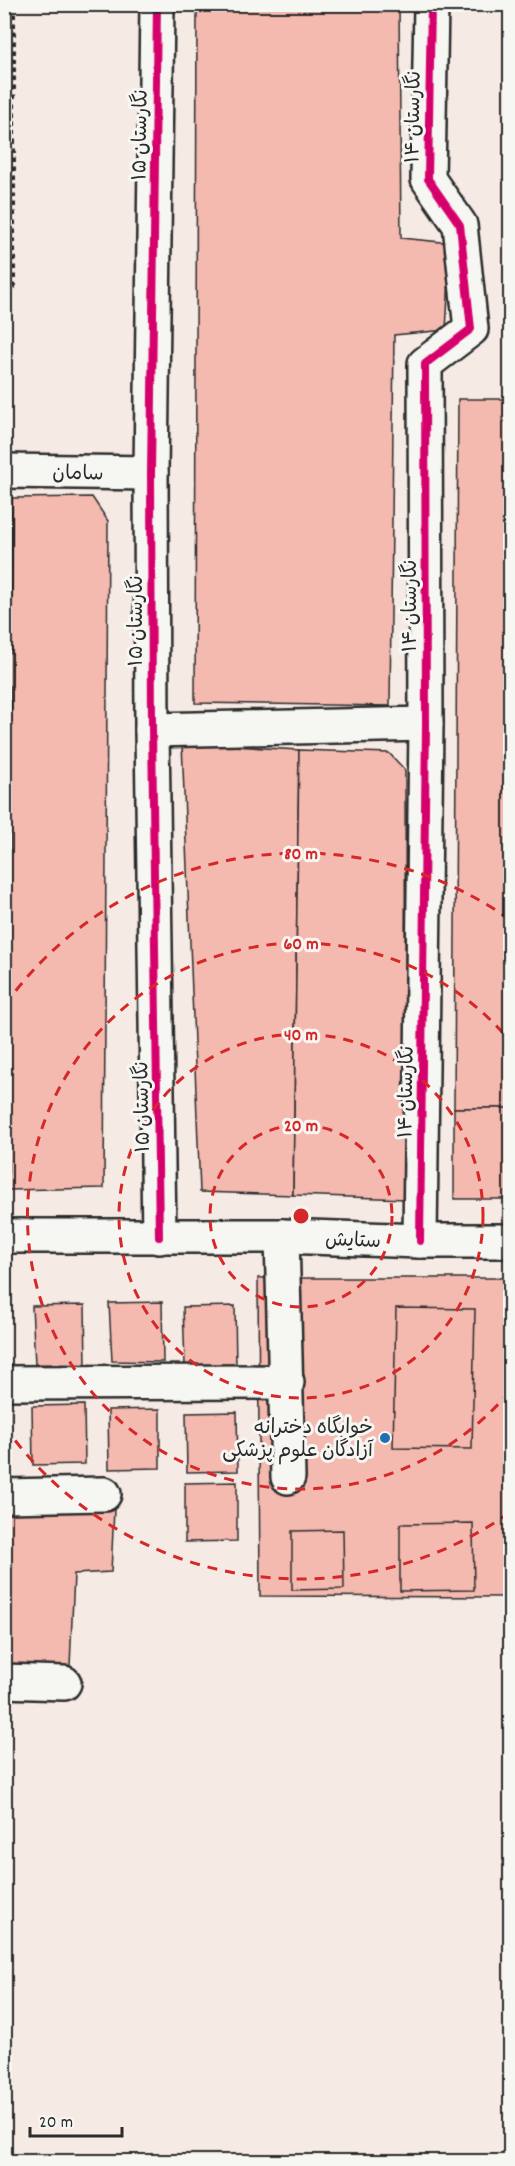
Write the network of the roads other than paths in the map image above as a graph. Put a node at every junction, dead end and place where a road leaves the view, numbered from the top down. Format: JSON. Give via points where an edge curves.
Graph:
{"nodes":[{"id":1,"x":157,"y":4,"type":"edge"},
{"id":2,"x":431,"y":4,"type":"edge"},
{"id":3,"x":4,"y":471,"type":"edge"},
{"id":4,"x":152,"y":473,"type":"junction"},
{"id":5,"x":426,"y":724,"type":"junction"},
{"id":6,"x":152,"y":730,"type":"junction"},
{"id":7,"x":4,"y":1236,"type":"edge"},
{"id":8,"x":282,"y":1236,"type":"junction"},
{"id":9,"x":159,"y":1237,"type":"junction"},
{"id":10,"x":420,"y":1241,"type":"junction"},
{"id":11,"x":510,"y":1241,"type":"edge"},
{"id":12,"x":287,"y":1382,"type":"junction"},
{"id":13,"x":4,"y":1383,"type":"edge"},
{"id":14,"x":288,"y":1477,"type":"dead end"},
{"id":15,"x":104,"y":1494,"type":"dead end"},
{"id":16,"x":4,"y":1496,"type":"edge"},
{"id":17,"x":4,"y":1681,"type":"edge"},
{"id":18,"x":64,"y":1683,"type":"dead end"}],
"edges":[{"from":1,"to":4,"type":"street","name":"نگارستان ۱۵"},
{"from":2,"to":5,"type":"street","name":"نگارستان ۱۴","via":[[428,179],[460,225],[471,329],[425,364]]},
{"from":3,"to":4,"type":"street","name":"سامان"},
{"from":4,"to":6,"type":"street","name":"نگارستان ۱۵"},
{"from":5,"to":6,"type":"street"},
{"from":5,"to":10,"type":"street","name":"نگارستان ۱۴"},
{"from":6,"to":9,"type":"street","name":"نگارستان ۱۵"},
{"from":7,"to":9,"type":"street","name":"ستایش"},
{"from":8,"to":9,"type":"street","name":"ستایش"},
{"from":8,"to":10,"type":"street","name":"ستایش"},
{"from":8,"to":12,"type":"street"},
{"from":10,"to":11,"type":"street","name":"ستایش"},
{"from":12,"to":13,"type":"street"},
{"from":12,"to":14,"type":"street"},
{"from":15,"to":16,"type":"street"},
{"from":17,"to":18,"type":"street"}]}
